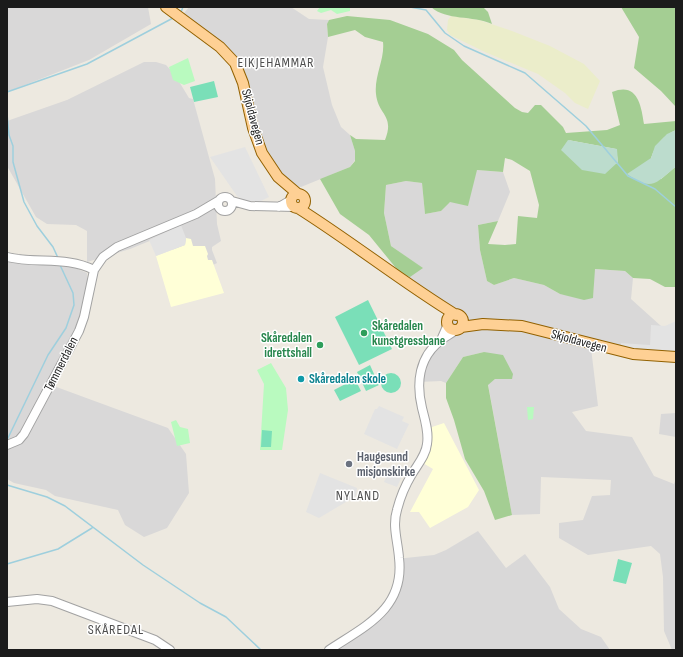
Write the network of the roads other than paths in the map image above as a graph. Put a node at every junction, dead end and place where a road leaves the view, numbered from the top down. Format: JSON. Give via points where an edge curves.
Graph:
{"nodes":[{"id":1,"x":166,"y":7,"type":"edge"},
{"id":2,"x":296,"y":202,"type":"junction"},
{"id":3,"x":232,"y":204,"type":"junction"},
{"id":4,"x":219,"y":205,"type":"junction"},
{"id":5,"x":7,"y":257,"type":"edge"},
{"id":6,"x":94,"y":270,"type":"junction"},
{"id":7,"x":455,"y":322,"type":"junction"},
{"id":8,"x":676,"y":357,"type":"edge"},
{"id":9,"x":7,"y":446,"type":"edge"},
{"id":10,"x":7,"y":602,"type":"edge"},
{"id":11,"x":170,"y":650,"type":"edge"},
{"id":12,"x":329,"y":650,"type":"edge"}],
"edges":[{"from":1,"to":2,"type":"main road","name":"Skjoldavegen","via":[[220,47],[235,63],[243,83],[257,140],[269,165]]},
{"from":2,"to":3,"type":"street","via":[[279,207]]},
{"from":2,"to":7,"type":"main road","via":[[334,233],[437,303]]},
{"from":3,"to":4,"type":"street","via":[[225,197]]},
{"from":3,"to":4,"type":"street","via":[[226,212]]},
{"from":4,"to":6,"type":"street","via":[[117,247],[102,257]]},
{"from":5,"to":6,"type":"street","via":[[77,262]]},
{"from":6,"to":9,"type":"street","name":"Tømmerdalen","via":[[84,316],[65,359],[24,434],[19,440]]},
{"from":7,"to":8,"type":"main road","name":"Skjoldavegen","via":[[522,326],[633,354]]},
{"from":7,"to":12,"type":"street","via":[[426,358],[419,376],[418,392],[427,431],[427,445],[396,512],[395,527],[400,566],[396,591],[389,605],[377,619]]},
{"from":10,"to":11,"type":"street","via":[[37,598],[52,602],[155,640]]}]}
